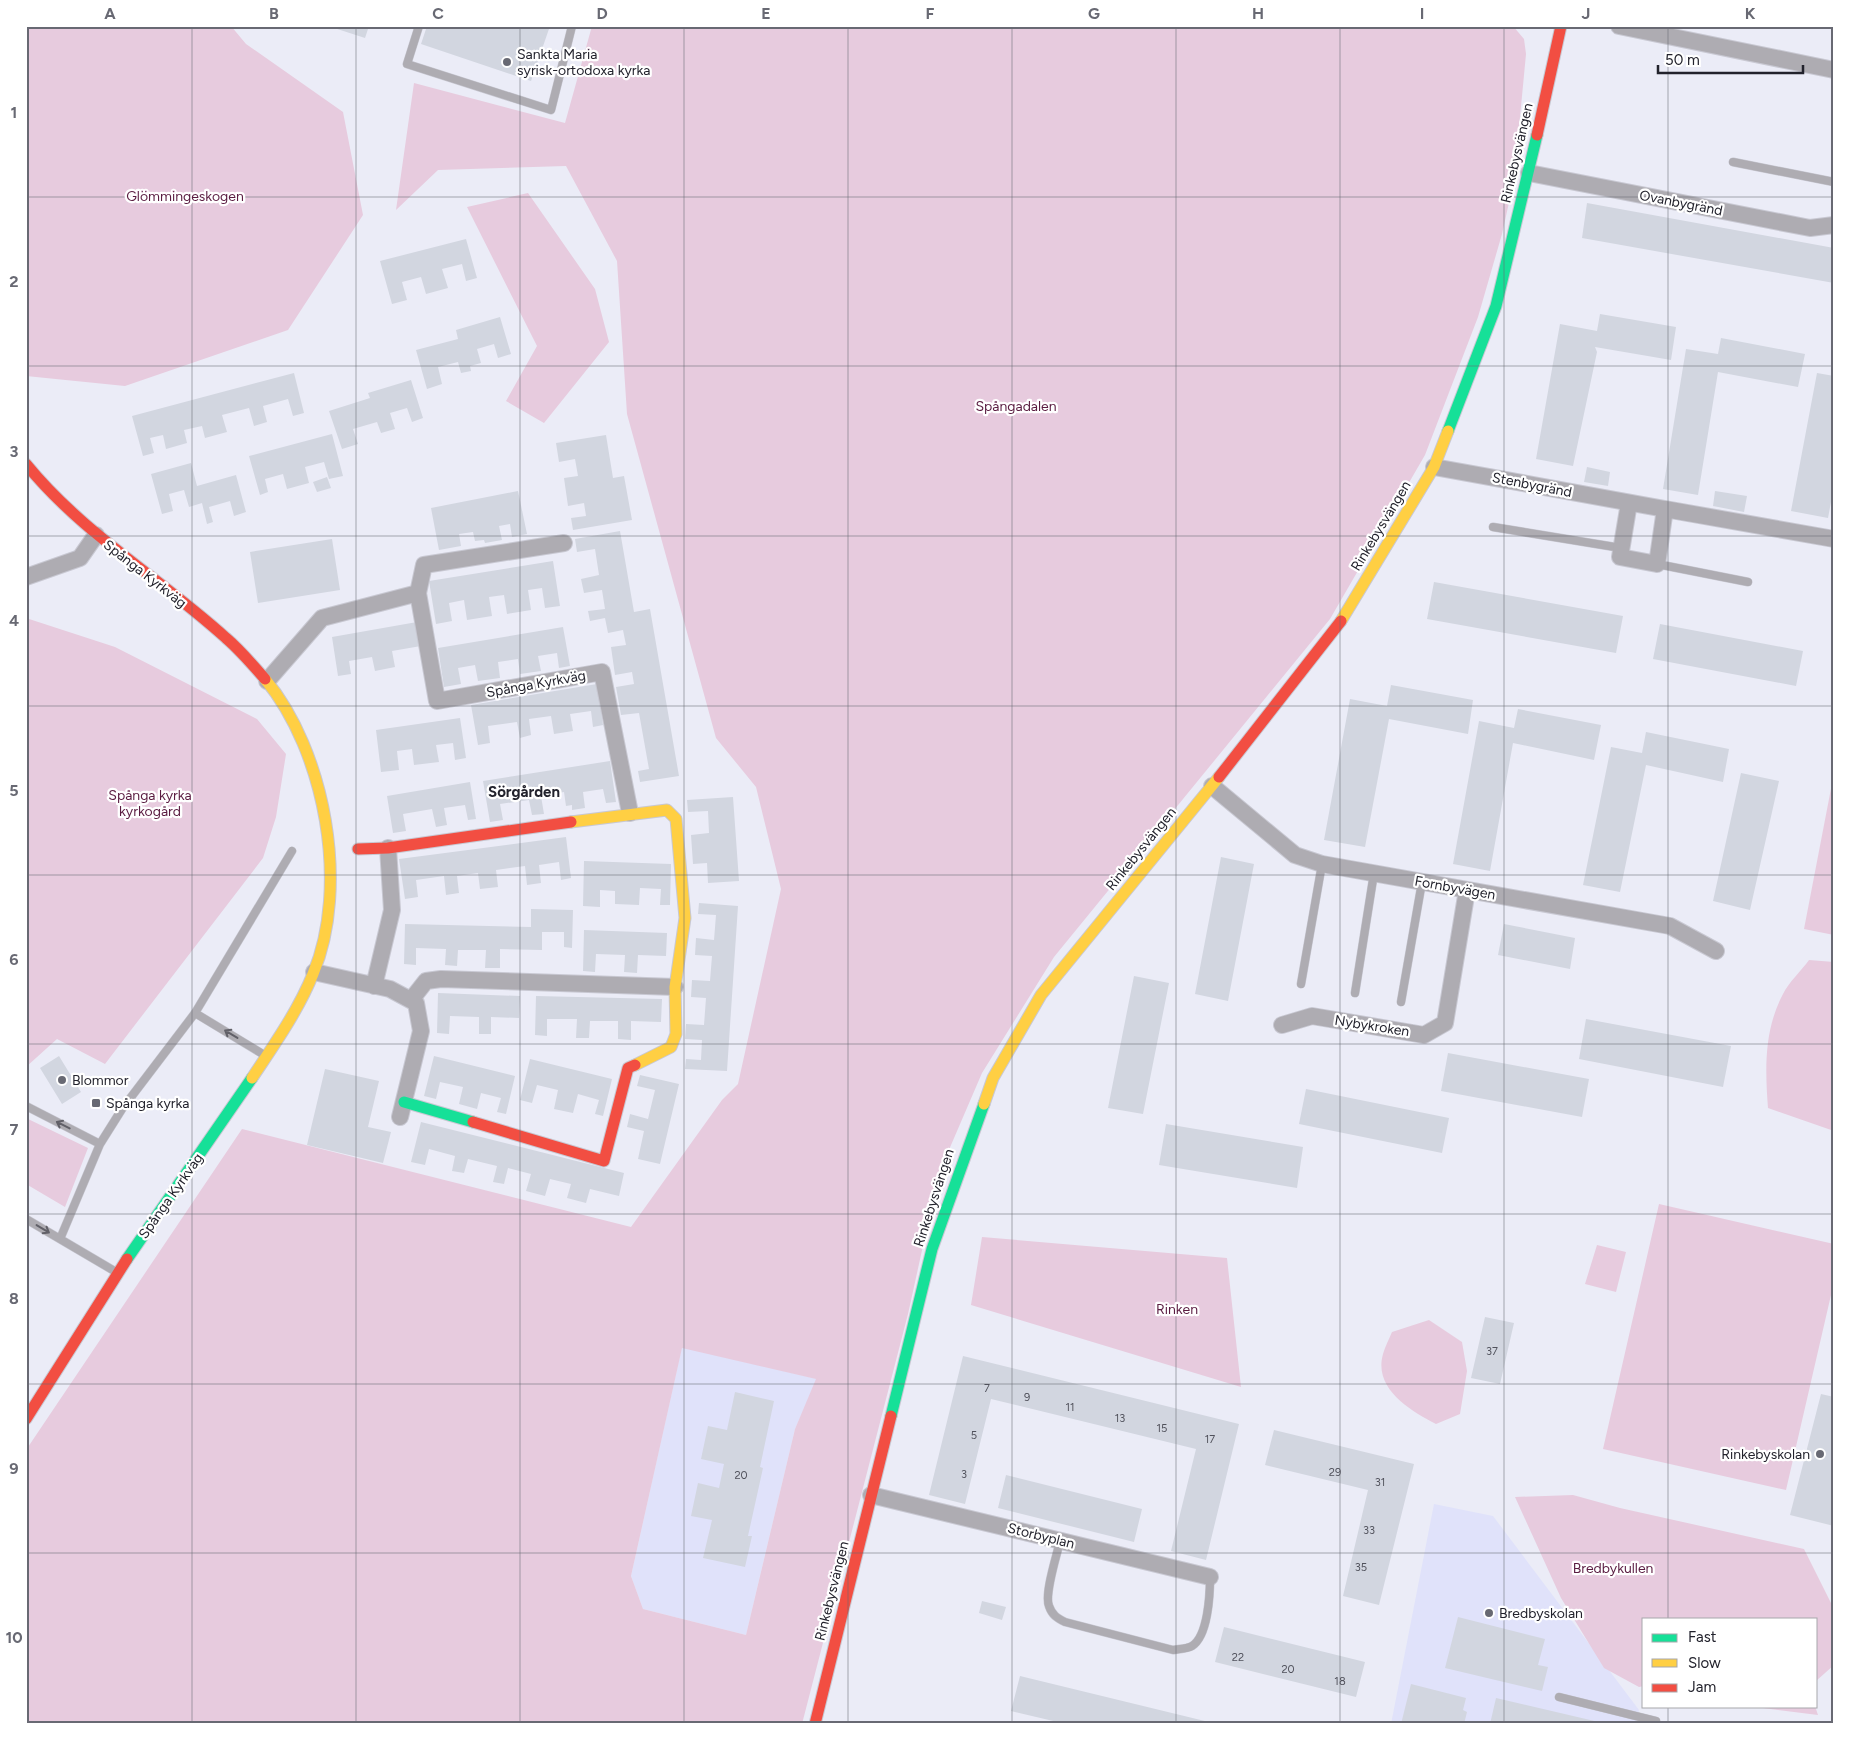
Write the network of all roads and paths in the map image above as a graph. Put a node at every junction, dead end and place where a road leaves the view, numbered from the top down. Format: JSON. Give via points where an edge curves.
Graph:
{"nodes":[{"id":1,"x":419,"y":26,"type":"edge"},
{"id":2,"x":572,"y":26,"type":"edge"},
{"id":3,"x":1560,"y":26,"type":"edge"},
{"id":4,"x":1619,"y":26,"type":"edge"},
{"id":5,"x":1834,"y":70,"type":"edge"},
{"id":6,"x":1733,"y":162,"type":"dead end"},
{"id":7,"x":1529,"y":173,"type":"junction"},
{"id":8,"x":1834,"y":182,"type":"edge"},
{"id":9,"x":1834,"y":225,"type":"edge"},
{"id":10,"x":26,"y":464,"type":"edge"},
{"id":11,"x":1434,"y":467,"type":"junction"},
{"id":12,"x":1629,"y":504,"type":"junction"},
{"id":13,"x":1665,"y":509,"type":"junction"},
{"id":14,"x":1493,"y":527,"type":"dead end"},
{"id":15,"x":96,"y":535,"type":"junction"},
{"id":16,"x":1834,"y":539,"type":"edge"},
{"id":17,"x":564,"y":543,"type":"dead end"},
{"id":18,"x":1621,"y":548,"type":"junction"},
{"id":19,"x":1657,"y":564,"type":"junction"},
{"id":20,"x":26,"y":577,"type":"edge"},
{"id":21,"x":1748,"y":582,"type":"dead end"},
{"id":22,"x":418,"y":593,"type":"junction"},
{"id":23,"x":268,"y":681,"type":"junction"},
{"id":24,"x":1212,"y":786,"type":"junction"},
{"id":25,"x":630,"y":813,"type":"junction"},
{"id":26,"x":388,"y":848,"type":"junction"},
{"id":27,"x":358,"y":849,"type":"dead end"},
{"id":28,"x":292,"y":851,"type":"dead end"},
{"id":29,"x":1322,"y":864,"type":"junction"},
{"id":30,"x":1374,"y":873,"type":"junction"},
{"id":31,"x":1422,"y":882,"type":"junction"},
{"id":32,"x":1468,"y":890,"type":"junction"},
{"id":33,"x":1716,"y":951,"type":"dead end"},
{"id":34,"x":314,"y":972,"type":"junction"},
{"id":35,"x":1301,"y":984,"type":"dead end"},
{"id":36,"x":374,"y":986,"type":"junction"},
{"id":37,"x":675,"y":987,"type":"junction"},
{"id":38,"x":1354,"y":993,"type":"dead end"},
{"id":39,"x":410,"y":1000,"type":"junction"},
{"id":40,"x":1401,"y":1002,"type":"dead end"},
{"id":41,"x":195,"y":1012,"type":"junction"},
{"id":42,"x":1282,"y":1025,"type":"dead end"},
{"id":43,"x":267,"y":1056,"type":"junction"},
{"id":44,"x":26,"y":1106,"type":"edge"},
{"id":45,"x":402,"y":1110,"type":"joint"},
{"id":46,"x":100,"y":1144,"type":"junction"},
{"id":47,"x":26,"y":1219,"type":"edge"},
{"id":48,"x":60,"y":1239,"type":"junction"},
{"id":49,"x":118,"y":1273,"type":"junction"},
{"id":50,"x":26,"y":1419,"type":"edge"},
{"id":51,"x":871,"y":1495,"type":"junction"},
{"id":52,"x":1060,"y":1541,"type":"junction"},
{"id":53,"x":1210,"y":1577,"type":"joint"},
{"id":54,"x":1559,"y":1697,"type":"dead end"},
{"id":55,"x":1656,"y":1722,"type":"edge"},
{"id":56,"x":815,"y":1724,"type":"edge"},
{"id":57,"x":1666,"y":1724,"type":"edge"}],
"edges":[{"from":1,"to":2,"type":"lane","via":[[407,64],[551,110]]},
{"from":3,"to":7,"type":"street","name":"Rinkebysvängen"},
{"from":4,"to":5,"type":"street"},
{"from":6,"to":8,"type":"lane"},
{"from":7,"to":9,"type":"street","name":"Ovanbygränd","via":[[1810,228]]},
{"from":7,"to":11,"type":"street","name":"Rinkebysvängen","via":[[1496,306]]},
{"from":10,"to":15,"type":"street","name":"Spånga Kyrkväg","via":[[44,486]]},
{"from":11,"to":12,"type":"street","name":"Stenbygränd"},
{"from":11,"to":24,"type":"street","name":"Rinkebysvängen","via":[[1343,619]]},
{"from":12,"to":13,"type":"street","name":"Stenbygränd"},
{"from":12,"to":18,"type":"street"},
{"from":13,"to":16,"type":"street","name":"Stenbygränd"},
{"from":13,"to":19,"type":"street"},
{"from":14,"to":18,"type":"lane"},
{"from":15,"to":20,"type":"street","via":[[80,558]]},
{"from":15,"to":23,"type":"street","name":"Spånga Kyrkväg","via":[[227,638]]},
{"from":17,"to":22,"type":"street","name":"Spånga Kyrkväg","via":[[424,564]]},
{"from":18,"to":19,"type":"street","via":[[1620,557]]},
{"from":19,"to":21,"type":"lane"},
{"from":22,"to":23,"type":"street","via":[[322,618]]},
{"from":22,"to":25,"type":"street","name":"Spånga Kyrkväg","via":[[437,701],[602,672]]},
{"from":23,"to":34,"type":"street","name":"Spånga Kyrkväg","via":[[292,718],[314,767],[325,821],[331,867],[328,917]]},
{"from":24,"to":29,"type":"street","name":"Fornbyvägen","via":[[1295,856]]},
{"from":24,"to":51,"type":"street","name":"Rinkebysvängen","via":[[1041,995],[992,1078],[932,1249]]},
{"from":25,"to":26,"type":"street"},
{"from":25,"to":37,"type":"street","via":[[666,810],[676,819],[685,918]]},
{"from":26,"to":27,"type":"street"},
{"from":26,"to":36,"type":"street","via":[[392,910]]},
{"from":28,"to":41,"type":"lane"},
{"from":29,"to":30,"type":"street","name":"Fornbyvägen"},
{"from":29,"to":35,"type":"lane"},
{"from":30,"to":31,"type":"street","name":"Fornbyvägen"},
{"from":30,"to":38,"type":"lane"},
{"from":31,"to":32,"type":"street","name":"Fornbyvägen"},
{"from":31,"to":40,"type":"lane"},
{"from":32,"to":33,"type":"street","name":"Fornbyvägen","via":[[1670,926]]},
{"from":32,"to":42,"type":"street","name":"Nybykroken","via":[[1445,1023],[1424,1035],[1312,1016]]},
{"from":34,"to":36,"type":"street"},
{"from":34,"to":43,"type":"street","name":"Spånga Kyrkväg"},
{"from":36,"to":39,"type":"street","via":[[390,989]]},
{"from":37,"to":39,"type":"street","via":[[441,979],[426,981]]},
{"from":37,"to":45,"type":"street","via":[[676,1034],[671,1047],[628,1068],[604,1161]]},
{"from":39,"to":45,"type":"street","via":[[416,1003],[421,1031]]},
{"from":43,"to":41,"type":"lane","one_way":true},
{"from":41,"to":46,"type":"lane","via":[[122,1109]]},
{"from":43,"to":49,"type":"street","name":"Spånga Kyrkväg"},
{"from":46,"to":44,"type":"lane","one_way":true},
{"from":46,"to":48,"type":"lane"},
{"from":47,"to":48,"type":"lane","one_way":true},
{"from":48,"to":49,"type":"lane"},
{"from":49,"to":50,"type":"street","name":"Spånga Kyrkväg"},
{"from":51,"to":52,"type":"street","name":"Storbyplan"},
{"from":51,"to":56,"type":"street","name":"Rinkebysvängen"},
{"from":52,"to":53,"type":"street","name":"Storbyplan"},
{"from":52,"to":53,"type":"lane","via":[[1048,1595],[1054,1616],[1065,1622],[1173,1650],[1191,1647],[1202,1637]]},
{"from":54,"to":55,"type":"lane"},
{"from":55,"to":57,"type":"lane"}]}
